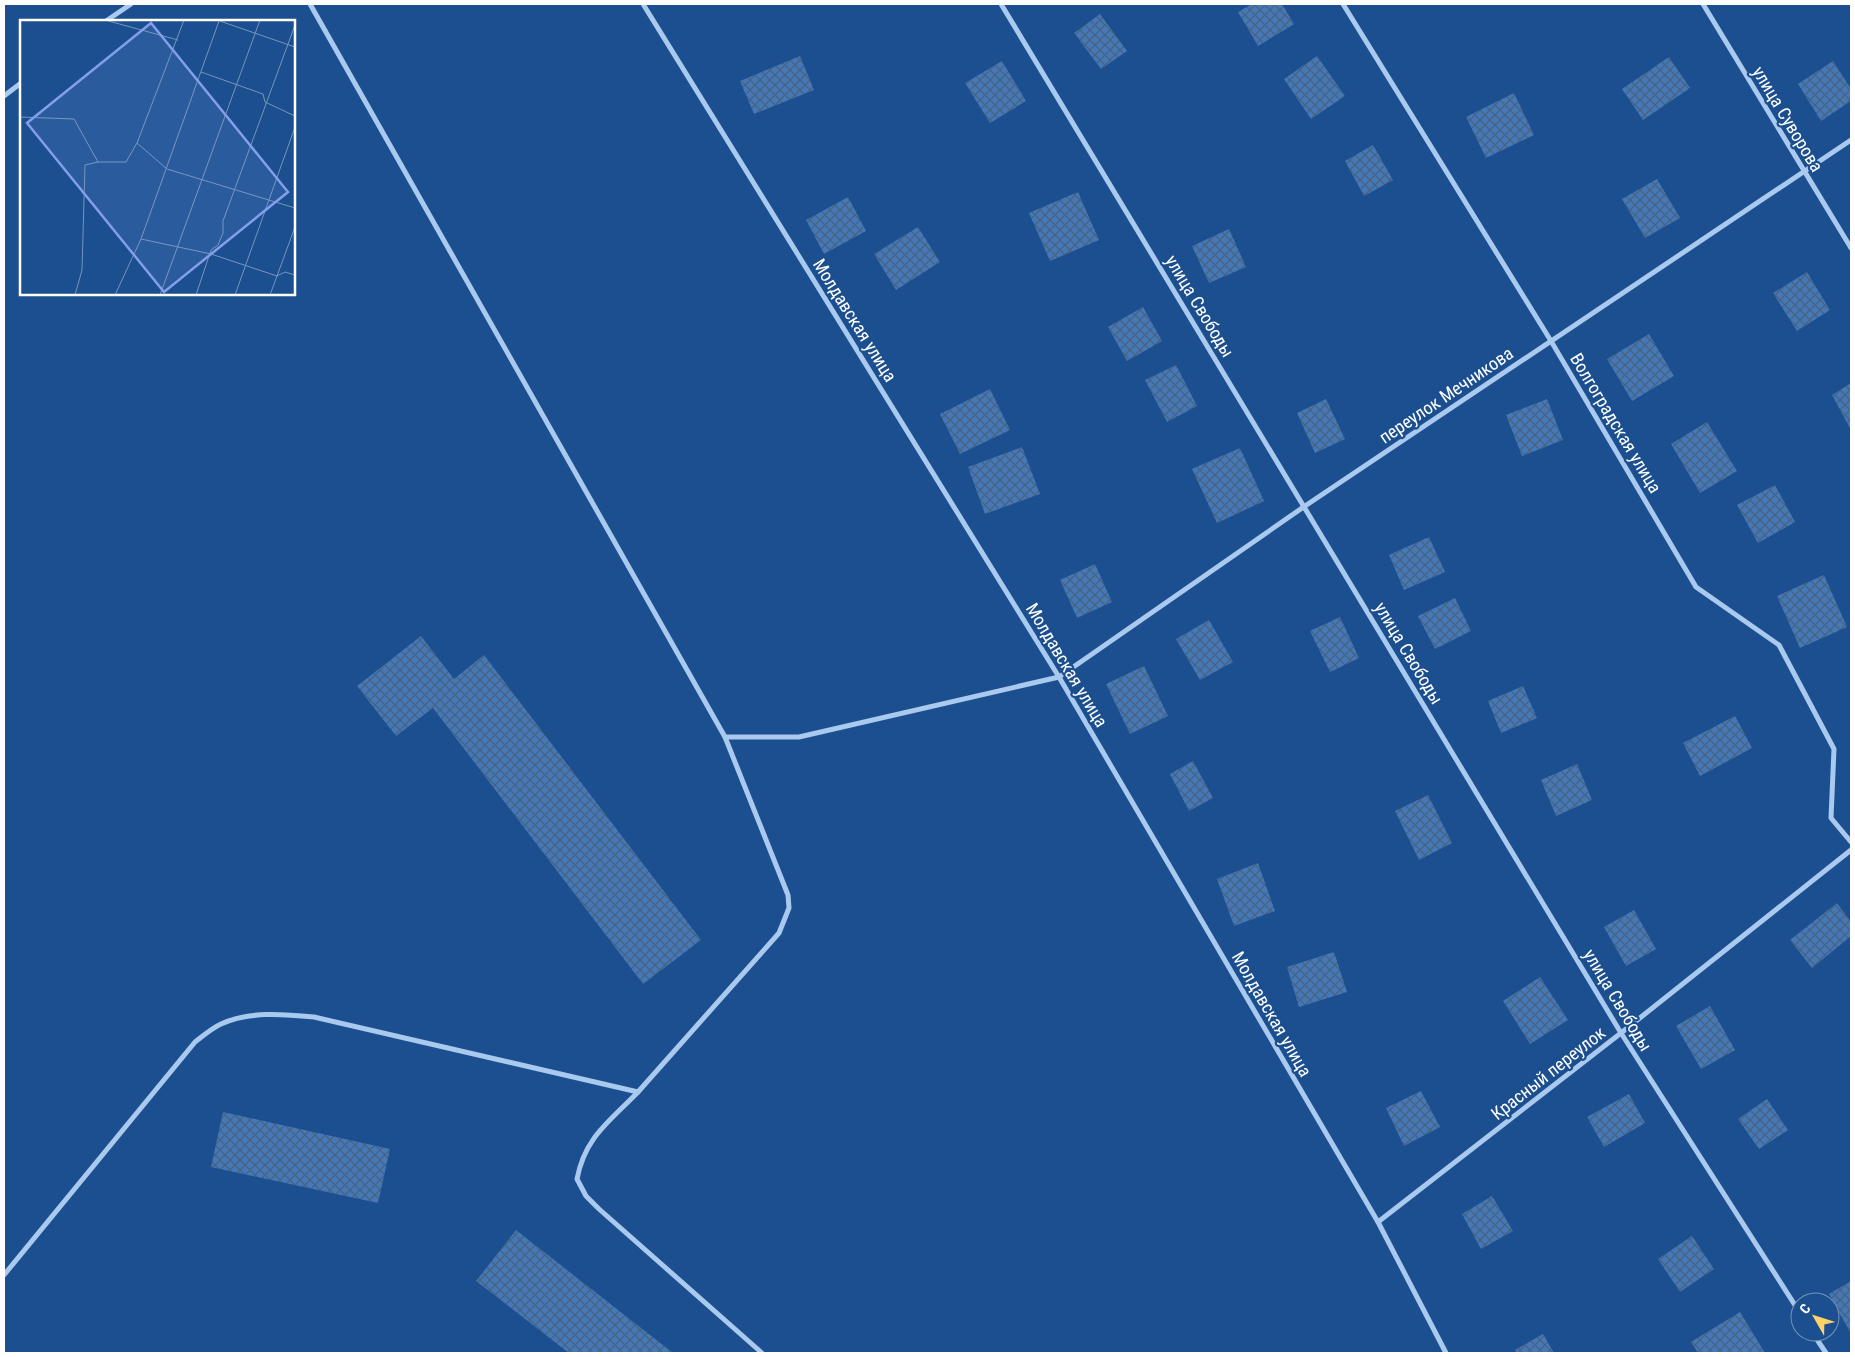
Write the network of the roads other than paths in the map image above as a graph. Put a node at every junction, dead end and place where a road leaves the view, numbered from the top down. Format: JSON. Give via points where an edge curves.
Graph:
{"nodes":[{"id":1,"x":131,"y":4,"type":"edge"},
{"id":2,"x":310,"y":4,"type":"edge"},
{"id":3,"x":643,"y":4,"type":"edge"},
{"id":4,"x":1002,"y":4,"type":"edge"},
{"id":5,"x":1343,"y":4,"type":"edge"},
{"id":6,"x":1703,"y":4,"type":"edge"},
{"id":7,"x":107,"y":20,"type":"edge"},
{"id":8,"x":20,"y":84,"type":"edge"},
{"id":9,"x":4,"y":96,"type":"edge"},
{"id":10,"x":1851,"y":140,"type":"edge"},
{"id":11,"x":1804,"y":171,"type":"junction"},
{"id":12,"x":1851,"y":248,"type":"edge"},
{"id":13,"x":1551,"y":341,"type":"junction"},
{"id":14,"x":1305,"y":506,"type":"junction"},
{"id":15,"x":1060,"y":677,"type":"junction"},
{"id":16,"x":725,"y":737,"type":"junction"},
{"id":17,"x":1851,"y":842,"type":"edge"},
{"id":18,"x":1851,"y":850,"type":"edge"},
{"id":19,"x":1622,"y":1033,"type":"junction"},
{"id":20,"x":638,"y":1092,"type":"junction"},
{"id":21,"x":1378,"y":1222,"type":"junction"},
{"id":22,"x":4,"y":1275,"type":"edge"},
{"id":23,"x":1790,"y":1297,"type":"edge"},
{"id":24,"x":1819,"y":1342,"type":"edge"},
{"id":25,"x":762,"y":1353,"type":"edge"},
{"id":26,"x":1446,"y":1353,"type":"edge"},
{"id":27,"x":1826,"y":1353,"type":"edge"}],
"edges":[{"from":1,"to":7,"type":"street"},
{"from":2,"to":16,"type":"street"},
{"from":3,"to":15,"type":"street","name":"Молдавская улица"},
{"from":4,"to":14,"type":"street","name":"улица Свободы"},
{"from":5,"to":13,"type":"street","name":"Волгоградская улица"},
{"from":6,"to":11,"type":"street","name":"улица Суворова"},
{"from":8,"to":9,"type":"street"},
{"from":10,"to":11,"type":"street","name":"переулок Мечникова"},
{"from":11,"to":12,"type":"street","name":"улица Суворова"},
{"from":11,"to":13,"type":"street","name":"переулок Мечникова"},
{"from":13,"to":14,"type":"street","name":"переулок Мечникова"},
{"from":13,"to":17,"type":"street","name":"Волгоградская улица","via":[[1696,587],[1779,645],[1834,749],[1831,818]]},
{"from":14,"to":15,"type":"street","name":"переулок Мечникова"},
{"from":14,"to":19,"type":"street","name":"улица Свободы"},
{"from":15,"to":16,"type":"street","via":[[799,737]]},
{"from":15,"to":21,"type":"street","name":"Молдавская улица"},
{"from":16,"to":20,"type":"street","via":[[788,895],[789,908],[779,933]]},
{"from":18,"to":19,"type":"street","name":"Красный переулок"},
{"from":19,"to":21,"type":"street","name":"Красный переулок"},
{"from":19,"to":23,"type":"street","name":"улица Свободы"},
{"from":20,"to":22,"type":"street","via":[[314,1017],[276,1014],[221,1024],[195,1042]]},
{"from":20,"to":25,"type":"street","via":[[590,1141],[580,1160],[577,1180],[599,1209]]},
{"from":21,"to":26,"type":"street","name":"Молдавская улица"},
{"from":24,"to":27,"type":"street"}]}
